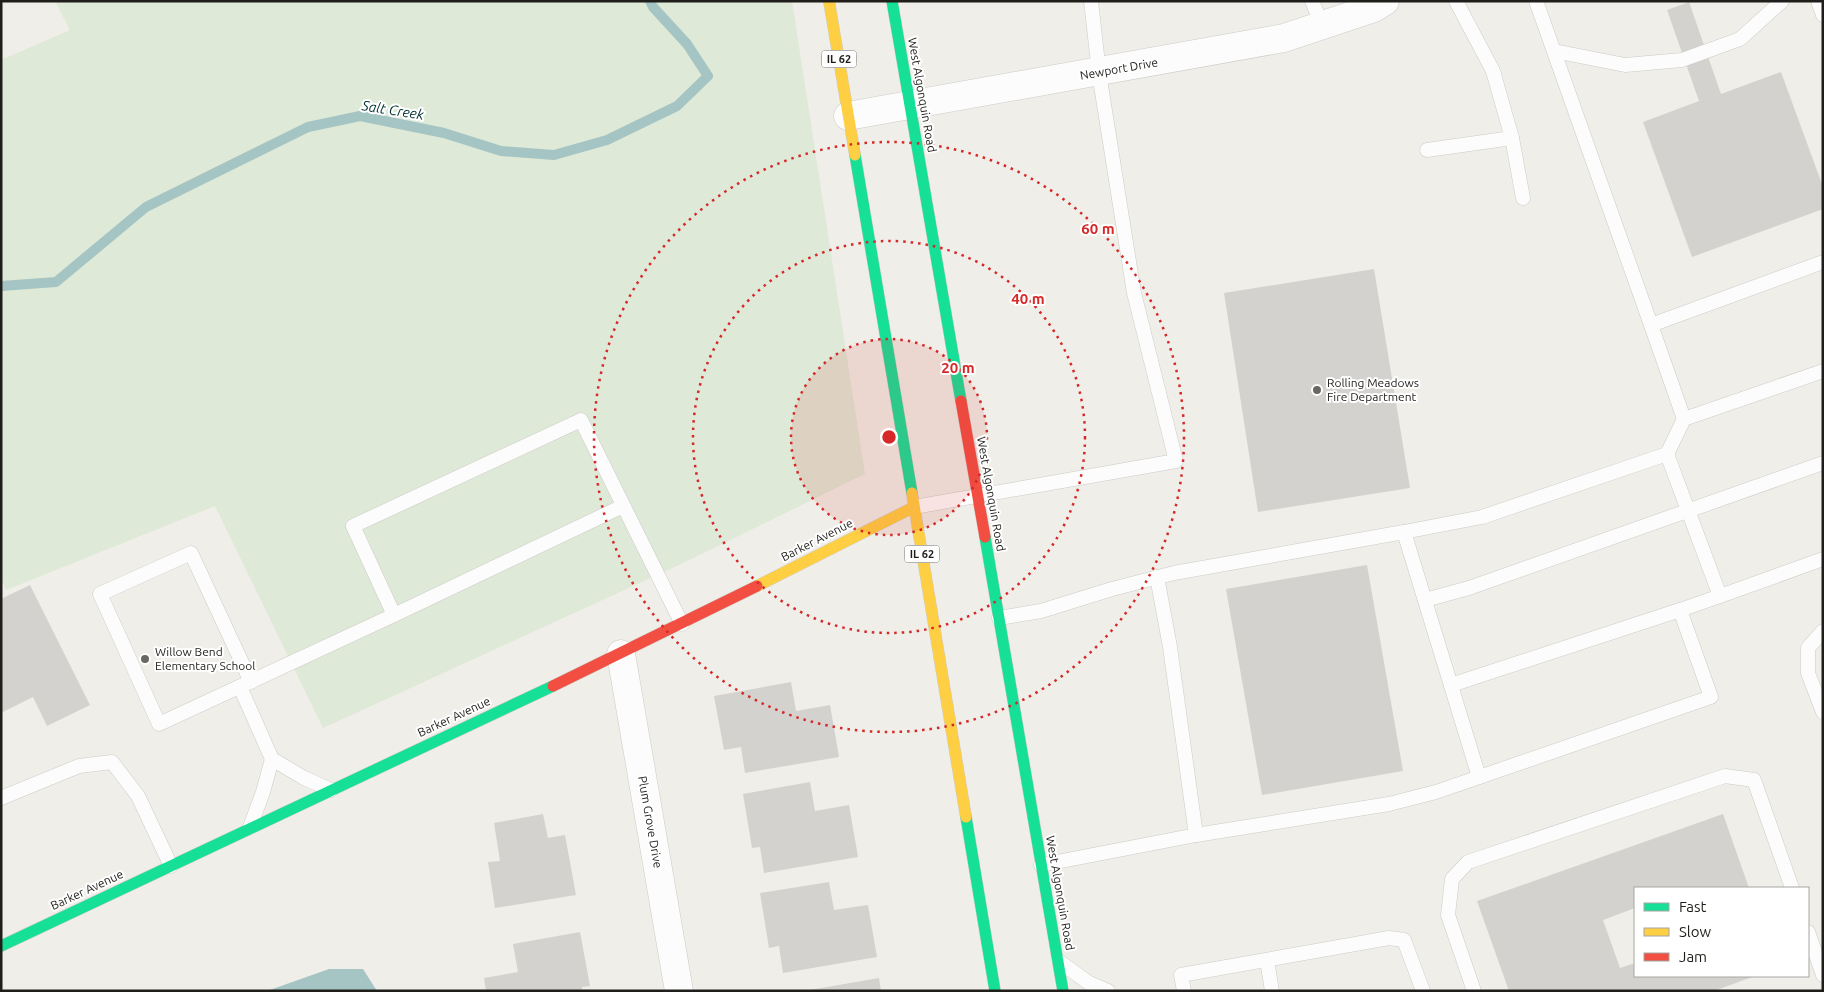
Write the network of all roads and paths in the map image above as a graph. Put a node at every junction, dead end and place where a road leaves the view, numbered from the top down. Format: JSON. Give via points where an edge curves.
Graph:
{"nodes":[{"id":1,"x":829,"y":1,"type":"edge"},
{"id":2,"x":892,"y":1,"type":"edge"},
{"id":3,"x":1091,"y":1,"type":"edge"},
{"id":4,"x":1385,"y":1,"type":"edge"},
{"id":5,"x":1456,"y":1,"type":"edge"},
{"id":6,"x":1536,"y":1,"type":"edge"},
{"id":7,"x":1782,"y":1,"type":"edge"},
{"id":8,"x":1818,"y":1,"type":"edge"},
{"id":9,"x":1317,"y":13,"type":"edge"},
{"id":10,"x":1823,"y":15,"type":"edge"},
{"id":11,"x":1554,"y":51,"type":"junction"},
{"id":12,"x":1099,"y":73,"type":"junction"},
{"id":13,"x":910,"y":106,"type":"junction"},
{"id":14,"x":848,"y":116,"type":"junction"},
{"id":15,"x":1512,"y":138,"type":"junction"},
{"id":16,"x":1427,"y":150,"type":"dead end"},
{"id":17,"x":1523,"y":198,"type":"dead end"},
{"id":18,"x":1823,"y":262,"type":"edge"},
{"id":19,"x":1651,"y":325,"type":"junction"},
{"id":20,"x":1823,"y":371,"type":"edge"},
{"id":21,"x":1684,"y":418,"type":"junction"},
{"id":22,"x":1667,"y":454,"type":"junction"},
{"id":23,"x":1823,"y":463,"type":"edge"},
{"id":24,"x":978,"y":496,"type":"junction"},
{"id":25,"x":623,"y":506,"type":"junction"},
{"id":26,"x":914,"y":507,"type":"junction"},
{"id":27,"x":1688,"y":511,"type":"junction"},
{"id":28,"x":1404,"y":532,"type":"junction"},
{"id":29,"x":1823,"y":559,"type":"edge"},
{"id":30,"x":1157,"y":577,"type":"junction"},
{"id":31,"x":1720,"y":596,"type":"junction"},
{"id":32,"x":1424,"y":600,"type":"junction"},
{"id":33,"x":1680,"y":610,"type":"junction"},
{"id":34,"x":394,"y":615,"type":"junction"},
{"id":35,"x":999,"y":618,"type":"junction"},
{"id":36,"x":682,"y":624,"type":"junction"},
{"id":37,"x":1823,"y":631,"type":"edge"},
{"id":38,"x":621,"y":654,"type":"junction"},
{"id":39,"x":245,"y":685,"type":"junction"},
{"id":40,"x":1451,"y":685,"type":"junction"},
{"id":41,"x":1823,"y":712,"type":"edge"},
{"id":42,"x":272,"y":759,"type":"junction"},
{"id":43,"x":1480,"y":777,"type":"junction"},
{"id":44,"x":332,"y":790,"type":"junction"},
{"id":45,"x":1,"y":798,"type":"edge"},
{"id":46,"x":249,"y":829,"type":"junction"},
{"id":47,"x":1196,"y":834,"type":"junction"},
{"id":48,"x":1041,"y":865,"type":"junction"},
{"id":49,"x":171,"y":866,"type":"junction"},
{"id":50,"x":1792,"y":887,"type":"edge"},
{"id":51,"x":1809,"y":935,"type":"edge"},
{"id":52,"x":1,"y":946,"type":"edge"},
{"id":53,"x":1058,"y":960,"type":"junction"},
{"id":54,"x":1267,"y":960,"type":"junction"},
{"id":55,"x":1823,"y":975,"type":"edge"},
{"id":56,"x":679,"y":991,"type":"edge"},
{"id":57,"x":995,"y":991,"type":"edge"},
{"id":58,"x":1063,"y":991,"type":"edge"},
{"id":59,"x":1108,"y":991,"type":"edge"},
{"id":60,"x":1184,"y":991,"type":"edge"},
{"id":61,"x":1272,"y":991,"type":"edge"},
{"id":62,"x":1423,"y":991,"type":"edge"},
{"id":63,"x":1474,"y":991,"type":"edge"}],
"edges":[{"from":1,"to":14,"type":"main road","number":"IL 62"},
{"from":2,"to":13,"type":"main road","name":"West Algonquin Road"},
{"from":3,"to":12,"type":"lane"},
{"from":4,"to":9,"type":"street","name":"Newport Drive","via":[[1374,8]]},
{"from":5,"to":15,"type":"lane","via":[[1493,71]]},
{"from":6,"to":11,"type":"lane"},
{"from":7,"to":11,"type":"lane","via":[[1740,38],[1682,60],[1625,65]]},
{"from":8,"to":10,"type":"lane"},
{"from":9,"to":12,"type":"street","name":"Newport Drive","via":[[1284,38]]},
{"from":11,"to":19,"type":"lane"},
{"from":12,"to":13,"type":"street","name":"Newport Drive"},
{"from":12,"to":24,"type":"lane","via":[[1134,293],[1176,461]]},
{"from":13,"to":14,"type":"street","name":"Newport Drive"},
{"from":13,"to":24,"type":"main road","name":"West Algonquin Road"},
{"from":14,"to":26,"type":"main road","number":"IL 62"},
{"from":15,"to":16,"type":"lane"},
{"from":15,"to":17,"type":"lane"},
{"from":18,"to":19,"type":"lane"},
{"from":19,"to":21,"type":"lane"},
{"from":20,"to":21,"type":"lane"},
{"from":21,"to":22,"type":"lane"},
{"from":22,"to":27,"type":"lane"},
{"from":22,"to":28,"type":"lane","via":[[1482,517]]},
{"from":23,"to":27,"type":"lane"},
{"from":24,"to":26,"type":"lane"},
{"from":24,"to":35,"type":"main road","name":"West Algonquin Road"},
{"from":25,"to":34,"type":"lane"},
{"from":25,"to":34,"type":"lane","via":[[581,420],[353,526]]},
{"from":25,"to":36,"type":"lane"},
{"from":26,"to":36,"type":"main road","name":"Barker Avenue"},
{"from":26,"to":57,"type":"main road","number":"IL 62"},
{"from":27,"to":31,"type":"lane"},
{"from":27,"to":32,"type":"lane","via":[[1469,588]]},
{"from":28,"to":30,"type":"lane"},
{"from":28,"to":32,"type":"lane"},
{"from":29,"to":31,"type":"lane"},
{"from":30,"to":35,"type":"lane","via":[[1041,611]]},
{"from":30,"to":47,"type":"lane"},
{"from":31,"to":33,"type":"lane"},
{"from":32,"to":40,"type":"lane"},
{"from":33,"to":40,"type":"lane"},
{"from":33,"to":43,"type":"lane","via":[[1711,698]]},
{"from":34,"to":39,"type":"lane"},
{"from":35,"to":48,"type":"main road","name":"West Algonquin Road"},
{"from":36,"to":38,"type":"main road","name":"Barker Avenue"},
{"from":37,"to":41,"type":"lane","via":[[1808,648],[1808,673]]},
{"from":38,"to":44,"type":"main road","name":"Barker Avenue"},
{"from":38,"to":56,"type":"street","name":"Plum Grove Drive"},
{"from":39,"to":39,"type":"lane","via":[[191,553],[100,594],[159,724]]},
{"from":39,"to":42,"type":"lane"},
{"from":40,"to":43,"type":"lane"},
{"from":42,"to":44,"type":"lane"},
{"from":42,"to":46,"type":"lane"},
{"from":43,"to":47,"type":"lane","via":[[1389,804]]},
{"from":44,"to":46,"type":"main road","name":"Barker Avenue"},
{"from":45,"to":49,"type":"lane","via":[[79,766],[112,762],[138,796]]},
{"from":46,"to":49,"type":"main road","name":"Barker Avenue"},
{"from":47,"to":48,"type":"lane"},
{"from":48,"to":53,"type":"main road","name":"West Algonquin Road"},
{"from":49,"to":52,"type":"main road","name":"Barker Avenue"},
{"from":50,"to":63,"type":"lane","via":[[1754,780],[1725,776],[1468,862],[1452,878],[1448,915]]},
{"from":51,"to":55,"type":"lane"},
{"from":53,"to":58,"type":"main road","name":"West Algonquin Road"},
{"from":53,"to":59,"type":"lane","via":[[1089,983]]},
{"from":54,"to":60,"type":"lane","via":[[1181,975]]},
{"from":54,"to":61,"type":"lane"},
{"from":54,"to":62,"type":"lane","via":[[1389,938],[1404,940]]}]}
